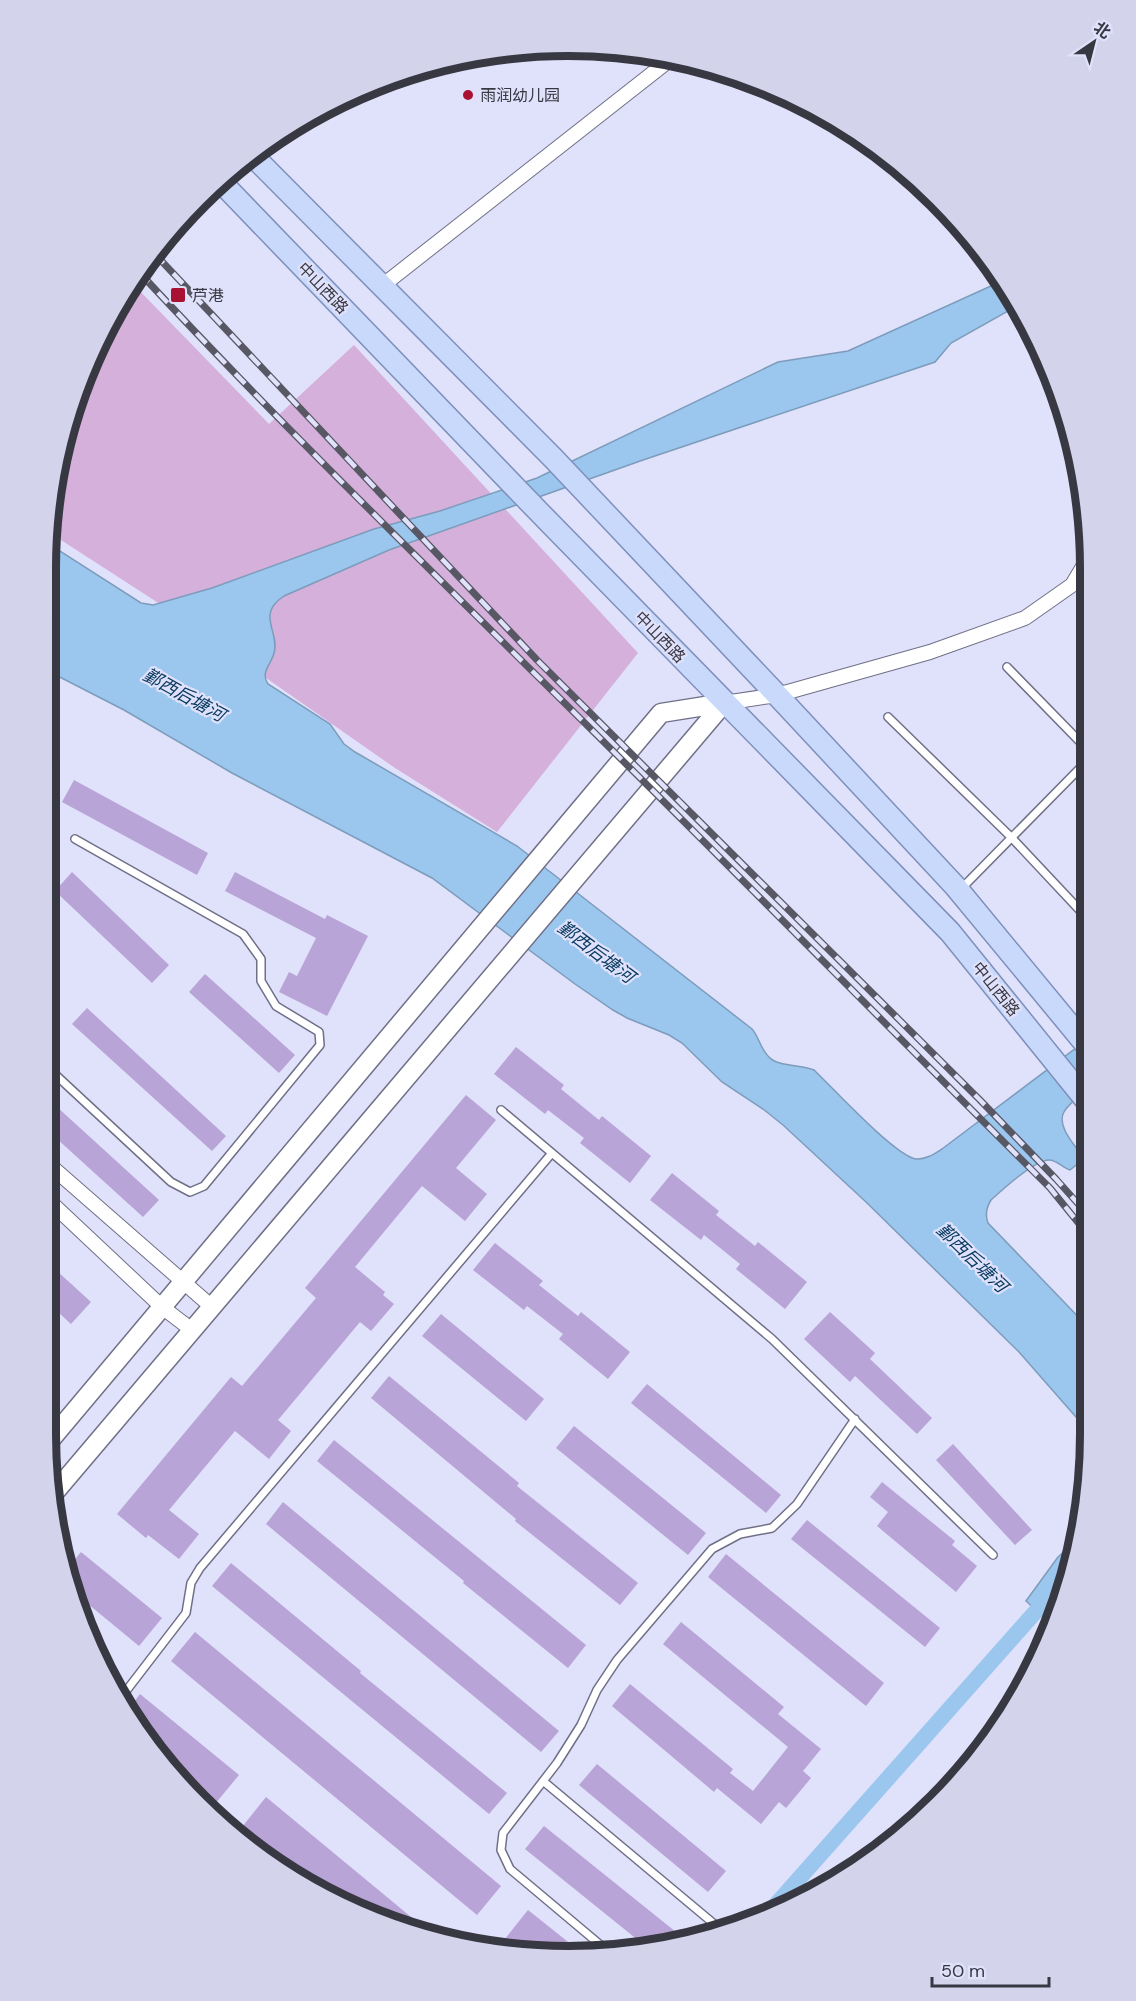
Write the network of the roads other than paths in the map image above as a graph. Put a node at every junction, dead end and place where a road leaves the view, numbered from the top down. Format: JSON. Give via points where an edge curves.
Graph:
{"nodes":[{"id":1,"x":664,"y":64,"type":"edge"},
{"id":2,"x":257,"y":160,"type":"edge"},
{"id":3,"x":226,"y":187,"type":"edge"},
{"id":4,"x":382,"y":286,"type":"junction"},
{"id":5,"x":1080,"y":572,"type":"edge"},
{"id":6,"x":1007,"y":667,"type":"dead end"},
{"id":7,"x":777,"y":695,"type":"junction"},
{"id":8,"x":724,"y":702,"type":"junction"},
{"id":9,"x":888,"y":717,"type":"dead end"},
{"id":10,"x":1080,"y":741,"type":"edge"},
{"id":11,"x":1080,"y":769,"type":"edge"},
{"id":12,"x":1012,"y":838,"type":"junction"},
{"id":13,"x":75,"y":839,"type":"dead end"},
{"id":14,"x":959,"y":891,"type":"junction"},
{"id":15,"x":1080,"y":910,"type":"edge"},
{"id":16,"x":1080,"y":1038,"type":"edge"},
{"id":17,"x":56,"y":1075,"type":"edge"},
{"id":18,"x":1080,"y":1093,"type":"edge"},
{"id":19,"x":501,"y":1110,"type":"dead end"},
{"id":20,"x":552,"y":1153,"type":"junction"},
{"id":21,"x":56,"y":1171,"type":"edge"},
{"id":22,"x":56,"y":1207,"type":"edge"},
{"id":23,"x":183,"y":1282,"type":"junction"},
{"id":24,"x":212,"y":1306,"type":"junction"},
{"id":25,"x":162,"y":1307,"type":"junction"},
{"id":26,"x":192,"y":1330,"type":"junction"},
{"id":27,"x":855,"y":1419,"type":"junction"},
{"id":28,"x":56,"y":1433,"type":"edge"},
{"id":29,"x":59,"y":1487,"type":"edge"},
{"id":30,"x":993,"y":1555,"type":"dead end"},
{"id":31,"x":126,"y":1692,"type":"edge"},
{"id":32,"x":543,"y":1781,"type":"junction"},
{"id":33,"x":714,"y":1924,"type":"edge"},
{"id":34,"x":599,"y":1944,"type":"edge"}],
"edges":[{"from":1,"to":4,"type":"street"},
{"from":2,"to":4,"type":"main road","name":"中山西路"},
{"from":3,"to":8,"type":"main road","name":"中山西路"},
{"from":4,"to":7,"type":"main road","name":"中山西路","via":[[554,459]]},
{"from":5,"to":7,"type":"street","via":[[1072,585],[1025,618],[930,652]]},
{"from":6,"to":10,"type":"lane"},
{"from":7,"to":8,"type":"street"},
{"from":7,"to":14,"type":"main road","name":"中山西路"},
{"from":8,"to":18,"type":"main road","name":"中山西路","via":[[950,932]]},
{"from":8,"to":23,"type":"street","via":[[661,713]]},
{"from":8,"to":24,"type":"street"},
{"from":9,"to":12,"type":"lane"},
{"from":11,"to":12,"type":"lane"},
{"from":12,"to":14,"type":"lane"},
{"from":12,"to":15,"type":"lane"},
{"from":13,"to":17,"type":"lane","via":[[243,934],[261,959],[261,981],[276,1006],[318,1032],[320,1045],[204,1186],[190,1192],[171,1182]]},
{"from":14,"to":16,"type":"main road","name":"中山西路"},
{"from":19,"to":20,"type":"lane"},
{"from":20,"to":27,"type":"lane","via":[[772,1339]]},
{"from":20,"to":31,"type":"lane","via":[[200,1568],[191,1583],[186,1613]]},
{"from":21,"to":23,"type":"street"},
{"from":22,"to":25,"type":"street"},
{"from":23,"to":24,"type":"street"},
{"from":23,"to":25,"type":"street"},
{"from":24,"to":26,"type":"street"},
{"from":25,"to":26,"type":"street"},
{"from":25,"to":28,"type":"street"},
{"from":26,"to":29,"type":"street"},
{"from":27,"to":30,"type":"lane"},
{"from":27,"to":32,"type":"lane","via":[[797,1504],[772,1528],[740,1534],[712,1549],[617,1660],[581,1725]]},
{"from":32,"to":33,"type":"lane"},
{"from":32,"to":34,"type":"lane","via":[[503,1833],[501,1851],[510,1869]]}]}
